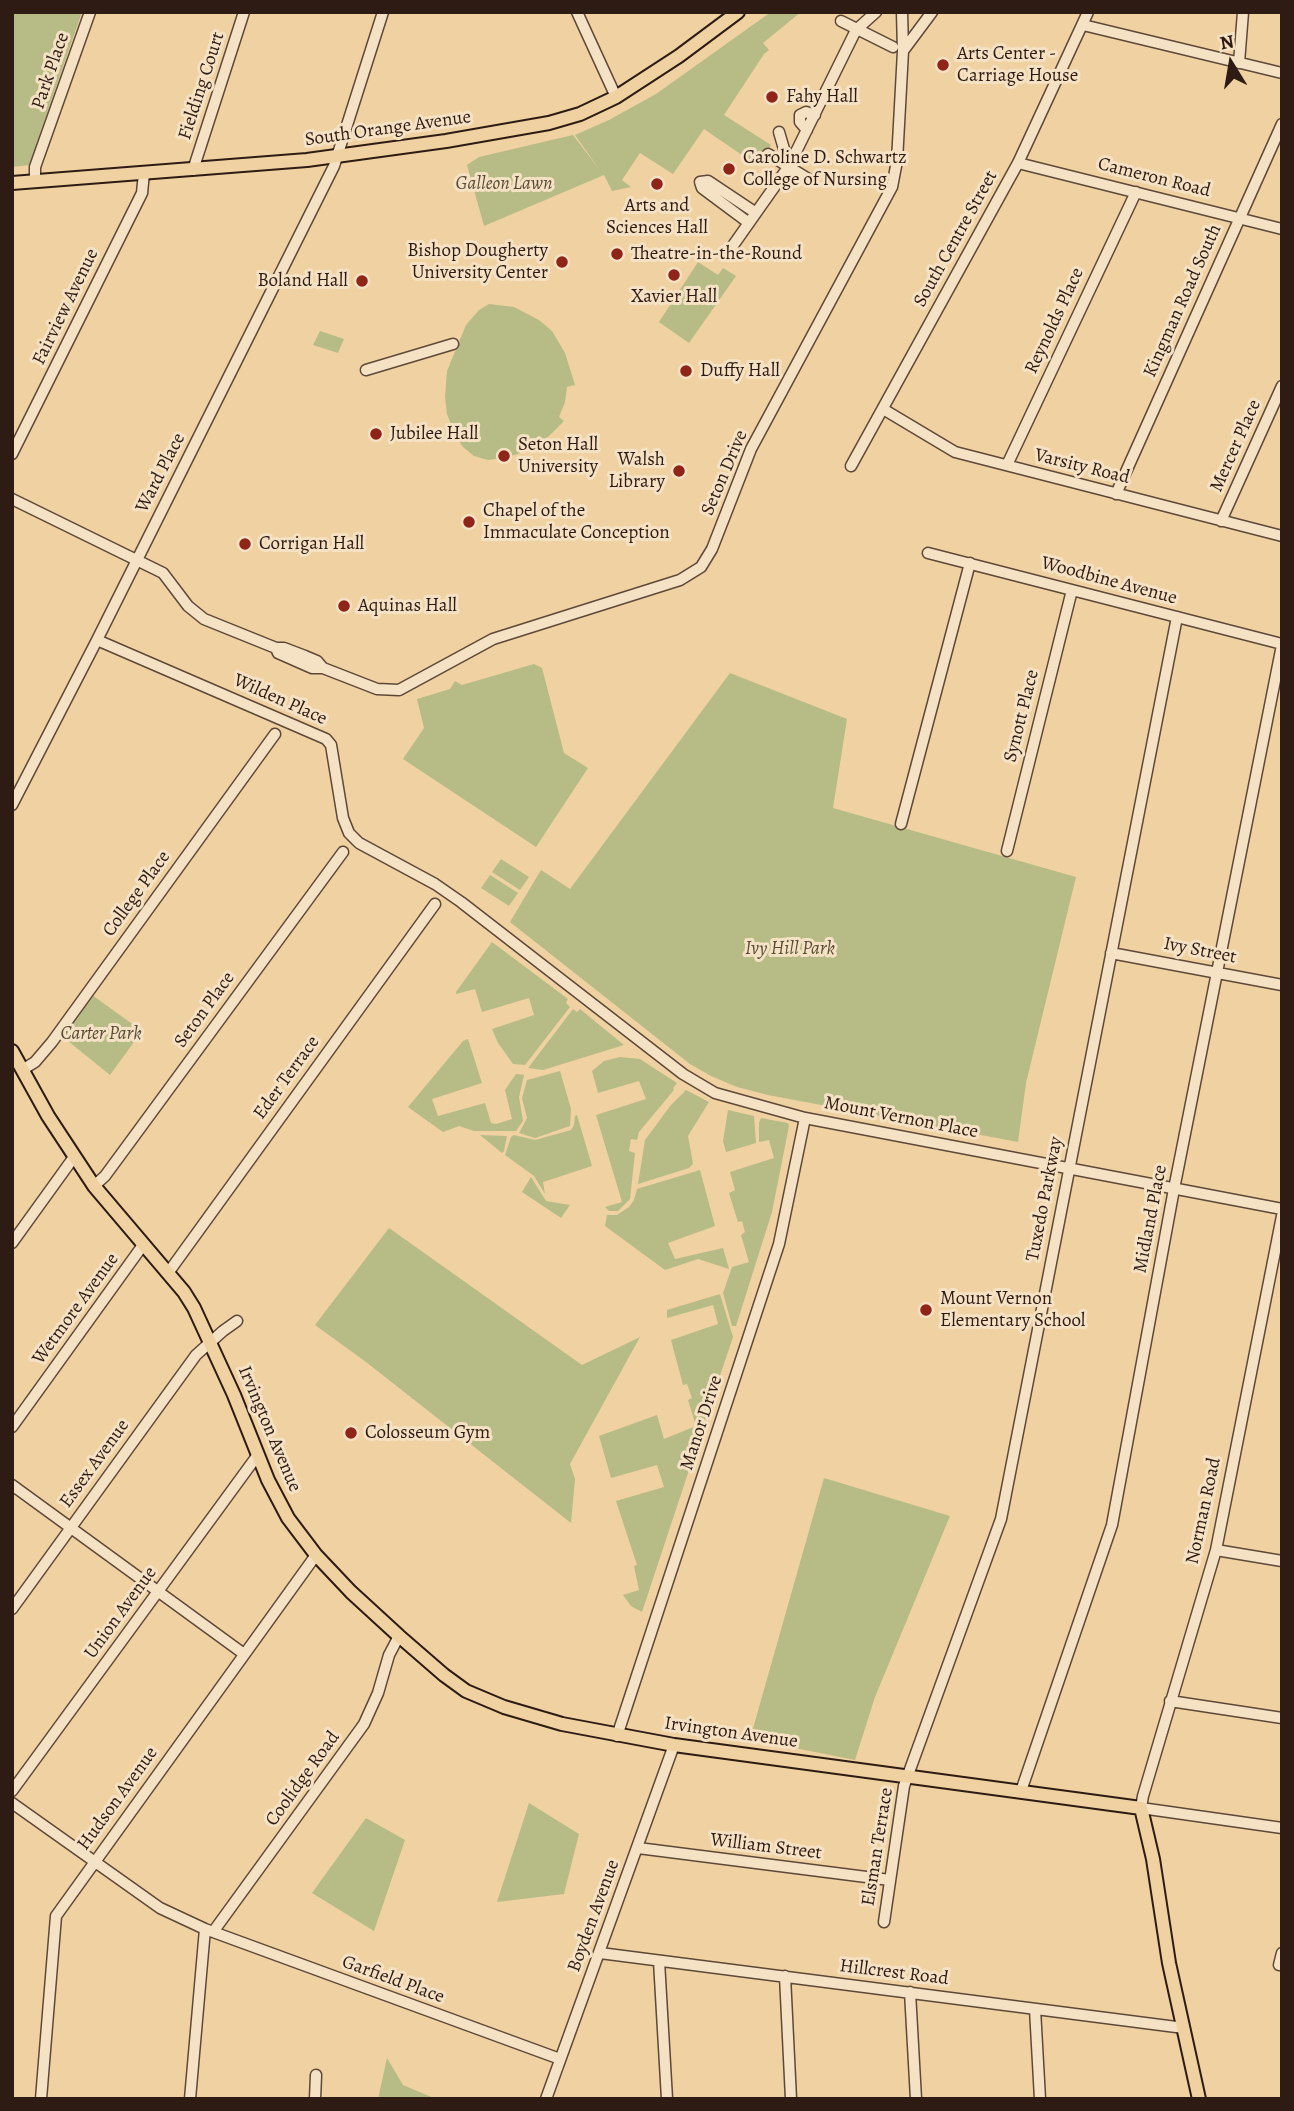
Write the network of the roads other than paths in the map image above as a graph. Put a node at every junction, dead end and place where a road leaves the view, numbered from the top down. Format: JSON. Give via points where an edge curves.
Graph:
{"nodes":[{"id":1,"x":90,"y":12,"type":"edge"},
{"id":2,"x":244,"y":12,"type":"edge"},
{"id":3,"x":383,"y":12,"type":"edge"},
{"id":4,"x":577,"y":12,"type":"edge"},
{"id":5,"x":738,"y":12,"type":"edge"},
{"id":6,"x":876,"y":12,"type":"edge"},
{"id":7,"x":902,"y":12,"type":"edge"},
{"id":8,"x":932,"y":12,"type":"edge"},
{"id":9,"x":1088,"y":12,"type":"edge"},
{"id":10,"x":1242,"y":12,"type":"edge"},
{"id":11,"x":841,"y":21,"type":"dead end"},
{"id":12,"x":1083,"y":25,"type":"junction"},
{"id":13,"x":856,"y":30,"type":"junction"},
{"id":14,"x":898,"y":49,"type":"junction"},
{"id":15,"x":1239,"y":63,"type":"junction"},
{"id":16,"x":1282,"y":73,"type":"edge"},
{"id":17,"x":616,"y":97,"type":"junction"},
{"id":18,"x":1282,"y":124,"type":"edge"},
{"id":19,"x":779,"y":132,"type":"dead end"},
{"id":20,"x":768,"y":154,"type":"dead end"},
{"id":21,"x":337,"y":156,"type":"junction"},
{"id":22,"x":1018,"y":163,"type":"junction"},
{"id":23,"x":789,"y":166,"type":"junction"},
{"id":24,"x":193,"y":170,"type":"junction"},
{"id":25,"x":144,"y":173,"type":"junction"},
{"id":26,"x":810,"y":180,"type":"dead end"},
{"id":27,"x":35,"y":181,"type":"junction"},
{"id":28,"x":12,"y":184,"type":"edge"},
{"id":29,"x":1136,"y":191,"type":"junction"},
{"id":30,"x":757,"y":213,"type":"junction"},
{"id":31,"x":1240,"y":218,"type":"junction"},
{"id":32,"x":749,"y":223,"type":"junction"},
{"id":33,"x":1282,"y":229,"type":"edge"},
{"id":34,"x":727,"y":254,"type":"dead end"},
{"id":35,"x":453,"y":344,"type":"dead end"},
{"id":36,"x":366,"y":370,"type":"dead end"},
{"id":37,"x":1282,"y":386,"type":"edge"},
{"id":38,"x":883,"y":410,"type":"junction"},
{"id":39,"x":12,"y":454,"type":"edge"},
{"id":40,"x":1007,"y":465,"type":"junction"},
{"id":41,"x":851,"y":466,"type":"dead end"},
{"id":42,"x":1116,"y":494,"type":"junction"},
{"id":43,"x":12,"y":499,"type":"edge"},
{"id":44,"x":1222,"y":520,"type":"junction"},
{"id":45,"x":1282,"y":536,"type":"edge"},
{"id":46,"x":928,"y":553,"type":"dead end"},
{"id":47,"x":137,"y":560,"type":"junction"},
{"id":48,"x":970,"y":563,"type":"junction"},
{"id":49,"x":1072,"y":590,"type":"junction"},
{"id":50,"x":1177,"y":617,"type":"junction"},
{"id":51,"x":97,"y":640,"type":"junction"},
{"id":52,"x":1282,"y":645,"type":"edge"},
{"id":53,"x":275,"y":734,"type":"dead end"},
{"id":54,"x":12,"y":804,"type":"edge"},
{"id":55,"x":901,"y":824,"type":"dead end"},
{"id":56,"x":1007,"y":851,"type":"dead end"},
{"id":57,"x":343,"y":852,"type":"dead end"},
{"id":58,"x":435,"y":904,"type":"dead end"},
{"id":59,"x":1111,"y":953,"type":"junction"},
{"id":60,"x":551,"y":972,"type":"joint"},
{"id":61,"x":1217,"y":972,"type":"junction"},
{"id":62,"x":1282,"y":985,"type":"edge"},
{"id":63,"x":16,"y":1062,"type":"edge"},
{"id":64,"x":805,"y":1118,"type":"junction"},
{"id":65,"x":74,"y":1157,"type":"junction"},
{"id":66,"x":1068,"y":1168,"type":"junction"},
{"id":67,"x":94,"y":1186,"type":"junction"},
{"id":68,"x":1174,"y":1189,"type":"junction"},
{"id":69,"x":1282,"y":1209,"type":"edge"},
{"id":70,"x":1282,"y":1216,"type":"edge"},
{"id":71,"x":12,"y":1243,"type":"edge"},
{"id":72,"x":143,"y":1245,"type":"junction"},
{"id":73,"x":168,"y":1273,"type":"junction"},
{"id":74,"x":237,"y":1321,"type":"dead end"},
{"id":75,"x":209,"y":1342,"type":"junction"},
{"id":76,"x":12,"y":1427,"type":"edge"},
{"id":77,"x":257,"y":1455,"type":"junction"},
{"id":78,"x":12,"y":1485,"type":"edge"},
{"id":79,"x":72,"y":1527,"type":"junction"},
{"id":80,"x":1216,"y":1550,"type":"junction"},
{"id":81,"x":316,"y":1555,"type":"junction"},
{"id":82,"x":1282,"y":1561,"type":"edge"},
{"id":83,"x":159,"y":1592,"type":"junction"},
{"id":84,"x":12,"y":1609,"type":"edge"},
{"id":85,"x":399,"y":1636,"type":"junction"},
{"id":86,"x":244,"y":1654,"type":"junction"},
{"id":87,"x":1170,"y":1701,"type":"junction"},
{"id":88,"x":1282,"y":1718,"type":"edge"},
{"id":89,"x":617,"y":1736,"type":"junction"},
{"id":90,"x":674,"y":1745,"type":"junction"},
{"id":91,"x":907,"y":1777,"type":"junction"},
{"id":92,"x":12,"y":1791,"type":"edge"},
{"id":93,"x":1021,"y":1791,"type":"junction"},
{"id":94,"x":12,"y":1803,"type":"edge"},
{"id":95,"x":1141,"y":1808,"type":"junction"},
{"id":96,"x":1282,"y":1828,"type":"edge"},
{"id":97,"x":638,"y":1848,"type":"junction"},
{"id":98,"x":94,"y":1863,"type":"junction"},
{"id":99,"x":890,"y":1880,"type":"junction"},
{"id":100,"x":884,"y":1922,"type":"dead end"},
{"id":101,"x":209,"y":1930,"type":"junction"},
{"id":102,"x":600,"y":1953,"type":"junction"},
{"id":103,"x":1282,"y":1953,"type":"edge"},
{"id":104,"x":659,"y":1961,"type":"junction"},
{"id":105,"x":1279,"y":1965,"type":"dead end"},
{"id":106,"x":785,"y":1976,"type":"junction"},
{"id":107,"x":910,"y":1992,"type":"junction"},
{"id":108,"x":1035,"y":2009,"type":"junction"},
{"id":109,"x":1184,"y":2028,"type":"junction"},
{"id":110,"x":560,"y":2059,"type":"junction"},
{"id":111,"x":316,"y":2075,"type":"dead end"},
{"id":112,"x":41,"y":2099,"type":"edge"},
{"id":113,"x":190,"y":2099,"type":"edge"},
{"id":114,"x":315,"y":2099,"type":"edge"},
{"id":115,"x":546,"y":2099,"type":"edge"},
{"id":116,"x":667,"y":2099,"type":"edge"},
{"id":117,"x":791,"y":2099,"type":"edge"},
{"id":118,"x":916,"y":2099,"type":"edge"},
{"id":119,"x":1040,"y":2099,"type":"edge"},
{"id":120,"x":1199,"y":2099,"type":"edge"}],
"edges":[{"from":1,"to":27,"type":"street","name":"Park Place","via":[[35,167]]},
{"from":2,"to":24,"type":"street","name":"Fielding Court"},
{"from":3,"to":21,"type":"street","name":"Ward Place"},
{"from":4,"to":17,"type":"street"},
{"from":5,"to":17,"type":"main road","name":"South Orange Avenue"},
{"from":6,"to":13,"type":"street"},
{"from":7,"to":14,"type":"street","name":"Seton Drive"},
{"from":8,"to":14,"type":"street"},
{"from":9,"to":12,"type":"street","name":"South Centre Street"},
{"from":10,"to":15,"type":"street"},
{"from":11,"to":13,"type":"street"},
{"from":12,"to":15,"type":"street"},
{"from":12,"to":22,"type":"street","name":"South Centre Street"},
{"from":13,"to":14,"type":"street"},
{"from":13,"to":23,"type":"street"},
{"from":14,"to":47,"type":"street","name":"Seton Drive","via":[[897,161],[892,187],[751,449],[701,568],[680,580],[493,639],[400,690],[377,689],[306,666],[276,648],[204,619],[163,573]]},
{"from":15,"to":16,"type":"street"},
{"from":17,"to":21,"type":"main road","name":"South Orange Avenue","via":[[580,114],[518,129]]},
{"from":18,"to":31,"type":"street","name":"Kingman Road South"},
{"from":19,"to":23,"type":"street"},
{"from":20,"to":23,"type":"street"},
{"from":21,"to":24,"type":"main road","name":"South Orange Avenue"},
{"from":21,"to":47,"type":"street","name":"Ward Place"},
{"from":22,"to":29,"type":"street","name":"Cameron Road"},
{"from":22,"to":38,"type":"street","name":"South Centre Street"},
{"from":23,"to":26,"type":"street"},
{"from":23,"to":30,"type":"street"},
{"from":24,"to":25,"type":"main road","name":"South Orange Avenue"},
{"from":25,"to":27,"type":"main road","name":"South Orange Avenue"},
{"from":25,"to":39,"type":"street","name":"Fairview Avenue","via":[[142,193]]},
{"from":27,"to":28,"type":"main road","name":"South Orange Avenue"},
{"from":29,"to":31,"type":"street","name":"Cameron Road"},
{"from":29,"to":40,"type":"street","name":"Reynolds Place"},
{"from":30,"to":32,"type":"street"},
{"from":30,"to":32,"type":"street","via":[[708,181],[700,182]]},
{"from":31,"to":33,"type":"street","name":"Cameron Road"},
{"from":31,"to":42,"type":"street","name":"Kingman Road South"},
{"from":32,"to":34,"type":"street"},
{"from":35,"to":36,"type":"street"},
{"from":37,"to":44,"type":"street","name":"Mercer Place"},
{"from":38,"to":40,"type":"street","name":"Varsity Road","via":[[955,452]]},
{"from":38,"to":41,"type":"street","name":"South Centre Street"},
{"from":40,"to":42,"type":"street","name":"Varsity Road"},
{"from":42,"to":44,"type":"street","name":"Varsity Road"},
{"from":43,"to":47,"type":"street","name":"Seton Drive"},
{"from":44,"to":45,"type":"street","name":"Varsity Road"},
{"from":46,"to":48,"type":"street","name":"Woodbine Avenue"},
{"from":47,"to":51,"type":"street","name":"Ward Place"},
{"from":48,"to":49,"type":"street","name":"Woodbine Avenue"},
{"from":48,"to":55,"type":"street"},
{"from":49,"to":50,"type":"street","name":"Woodbine Avenue"},
{"from":49,"to":56,"type":"street","name":"Synott Place"},
{"from":50,"to":52,"type":"street","name":"Woodbine Avenue"},
{"from":50,"to":59,"type":"street","name":"Tuxedo Parkway"},
{"from":51,"to":54,"type":"street","name":"Ward Place"},
{"from":51,"to":60,"type":"street","name":"Wilden Place","via":[[326,739],[349,833],[359,843],[435,884]]},
{"from":52,"to":61,"type":"street","name":"Midland Place"},
{"from":53,"to":63,"type":"street","name":"College Place","via":[[52,1042],[35,1062]]},
{"from":57,"to":67,"type":"street","name":"Seton Place"},
{"from":58,"to":73,"type":"street","name":"Eder Terrace"},
{"from":59,"to":61,"type":"street","name":"Ivy Street"},
{"from":59,"to":66,"type":"street","name":"Tuxedo Parkway"},
{"from":60,"to":64,"type":"street","name":"Mount Vernon Place","via":[[700,1084],[732,1099]]},
{"from":61,"to":62,"type":"street","name":"Ivy Street"},
{"from":61,"to":68,"type":"street","name":"Midland Place"},
{"from":63,"to":65,"type":"main road","name":"Irvington Avenue"},
{"from":64,"to":66,"type":"street","name":"Mount Vernon Place"},
{"from":64,"to":89,"type":"street","name":"Manor Drive","via":[[779,1244]]},
{"from":65,"to":67,"type":"main road","name":"Irvington Avenue"},
{"from":65,"to":71,"type":"street"},
{"from":66,"to":68,"type":"street","name":"Mount Vernon Place"},
{"from":66,"to":91,"type":"street","name":"Tuxedo Parkway","via":[[1001,1519]]},
{"from":67,"to":72,"type":"main road","name":"Irvington Avenue"},
{"from":68,"to":69,"type":"street","name":"Mount Vernon Place"},
{"from":68,"to":93,"type":"street","name":"Midland Place","via":[[1112,1525]]},
{"from":70,"to":80,"type":"street","name":"Norman Road"},
{"from":72,"to":73,"type":"main road","name":"Irvington Avenue"},
{"from":72,"to":76,"type":"street","name":"Wetmore Avenue"},
{"from":73,"to":75,"type":"main road","name":"Irvington Avenue","via":[[194,1308]]},
{"from":74,"to":75,"type":"street"},
{"from":75,"to":77,"type":"main road","name":"Irvington Avenue"},
{"from":75,"to":79,"type":"street","name":"Essex Avenue"},
{"from":77,"to":81,"type":"main road","name":"Irvington Avenue","via":[[283,1510]]},
{"from":77,"to":83,"type":"street","name":"Union Avenue"},
{"from":78,"to":79,"type":"street"},
{"from":79,"to":83,"type":"street"},
{"from":79,"to":84,"type":"street","name":"Essex Avenue"},
{"from":80,"to":82,"type":"street"},
{"from":80,"to":87,"type":"street","name":"Norman Road"},
{"from":81,"to":85,"type":"main road","name":"Irvington Avenue"},
{"from":81,"to":86,"type":"street","name":"Hudson Avenue"},
{"from":83,"to":86,"type":"street"},
{"from":83,"to":92,"type":"street","name":"Union Avenue"},
{"from":85,"to":89,"type":"main road","name":"Irvington Avenue","via":[[454,1683],[480,1698],[542,1719]]},
{"from":85,"to":101,"type":"street","name":"Coolidge Road","via":[[364,1724]]},
{"from":86,"to":98,"type":"street","name":"Hudson Avenue"},
{"from":87,"to":88,"type":"street"},
{"from":87,"to":95,"type":"street","name":"Norman Road"},
{"from":89,"to":90,"type":"main road","name":"Irvington Avenue"},
{"from":90,"to":91,"type":"main road","name":"Irvington Avenue"},
{"from":90,"to":97,"type":"street","name":"Boyden Avenue"},
{"from":91,"to":93,"type":"main road","name":"Irvington Avenue"},
{"from":91,"to":99,"type":"street","name":"Elsman Terrace"},
{"from":93,"to":95,"type":"main road","name":"Irvington Avenue"},
{"from":94,"to":98,"type":"street","name":"Garfield Place"},
{"from":95,"to":96,"type":"street"},
{"from":95,"to":109,"type":"main road"},
{"from":97,"to":99,"type":"street","name":"William Street"},
{"from":97,"to":102,"type":"street","name":"Boyden Avenue"},
{"from":98,"to":101,"type":"street","name":"Garfield Place","via":[[160,1908]]},
{"from":98,"to":112,"type":"street","name":"Hudson Avenue","via":[[56,1916]]},
{"from":99,"to":100,"type":"street","name":"Elsman Terrace"},
{"from":101,"to":110,"type":"street","name":"Garfield Place"},
{"from":101,"to":113,"type":"street"},
{"from":102,"to":104,"type":"street","name":"Hillcrest Road"},
{"from":102,"to":110,"type":"street","name":"Boyden Avenue"},
{"from":103,"to":105,"type":"street"},
{"from":104,"to":106,"type":"street","name":"Hillcrest Road"},
{"from":104,"to":116,"type":"street"},
{"from":106,"to":107,"type":"street","name":"Hillcrest Road"},
{"from":106,"to":117,"type":"street"},
{"from":107,"to":108,"type":"street","name":"Hillcrest Road"},
{"from":107,"to":118,"type":"street"},
{"from":108,"to":109,"type":"street","name":"Hillcrest Road"},
{"from":108,"to":119,"type":"street"},
{"from":109,"to":120,"type":"main road"},
{"from":110,"to":115,"type":"street","name":"Boyden Avenue"},
{"from":111,"to":114,"type":"street"}]}
